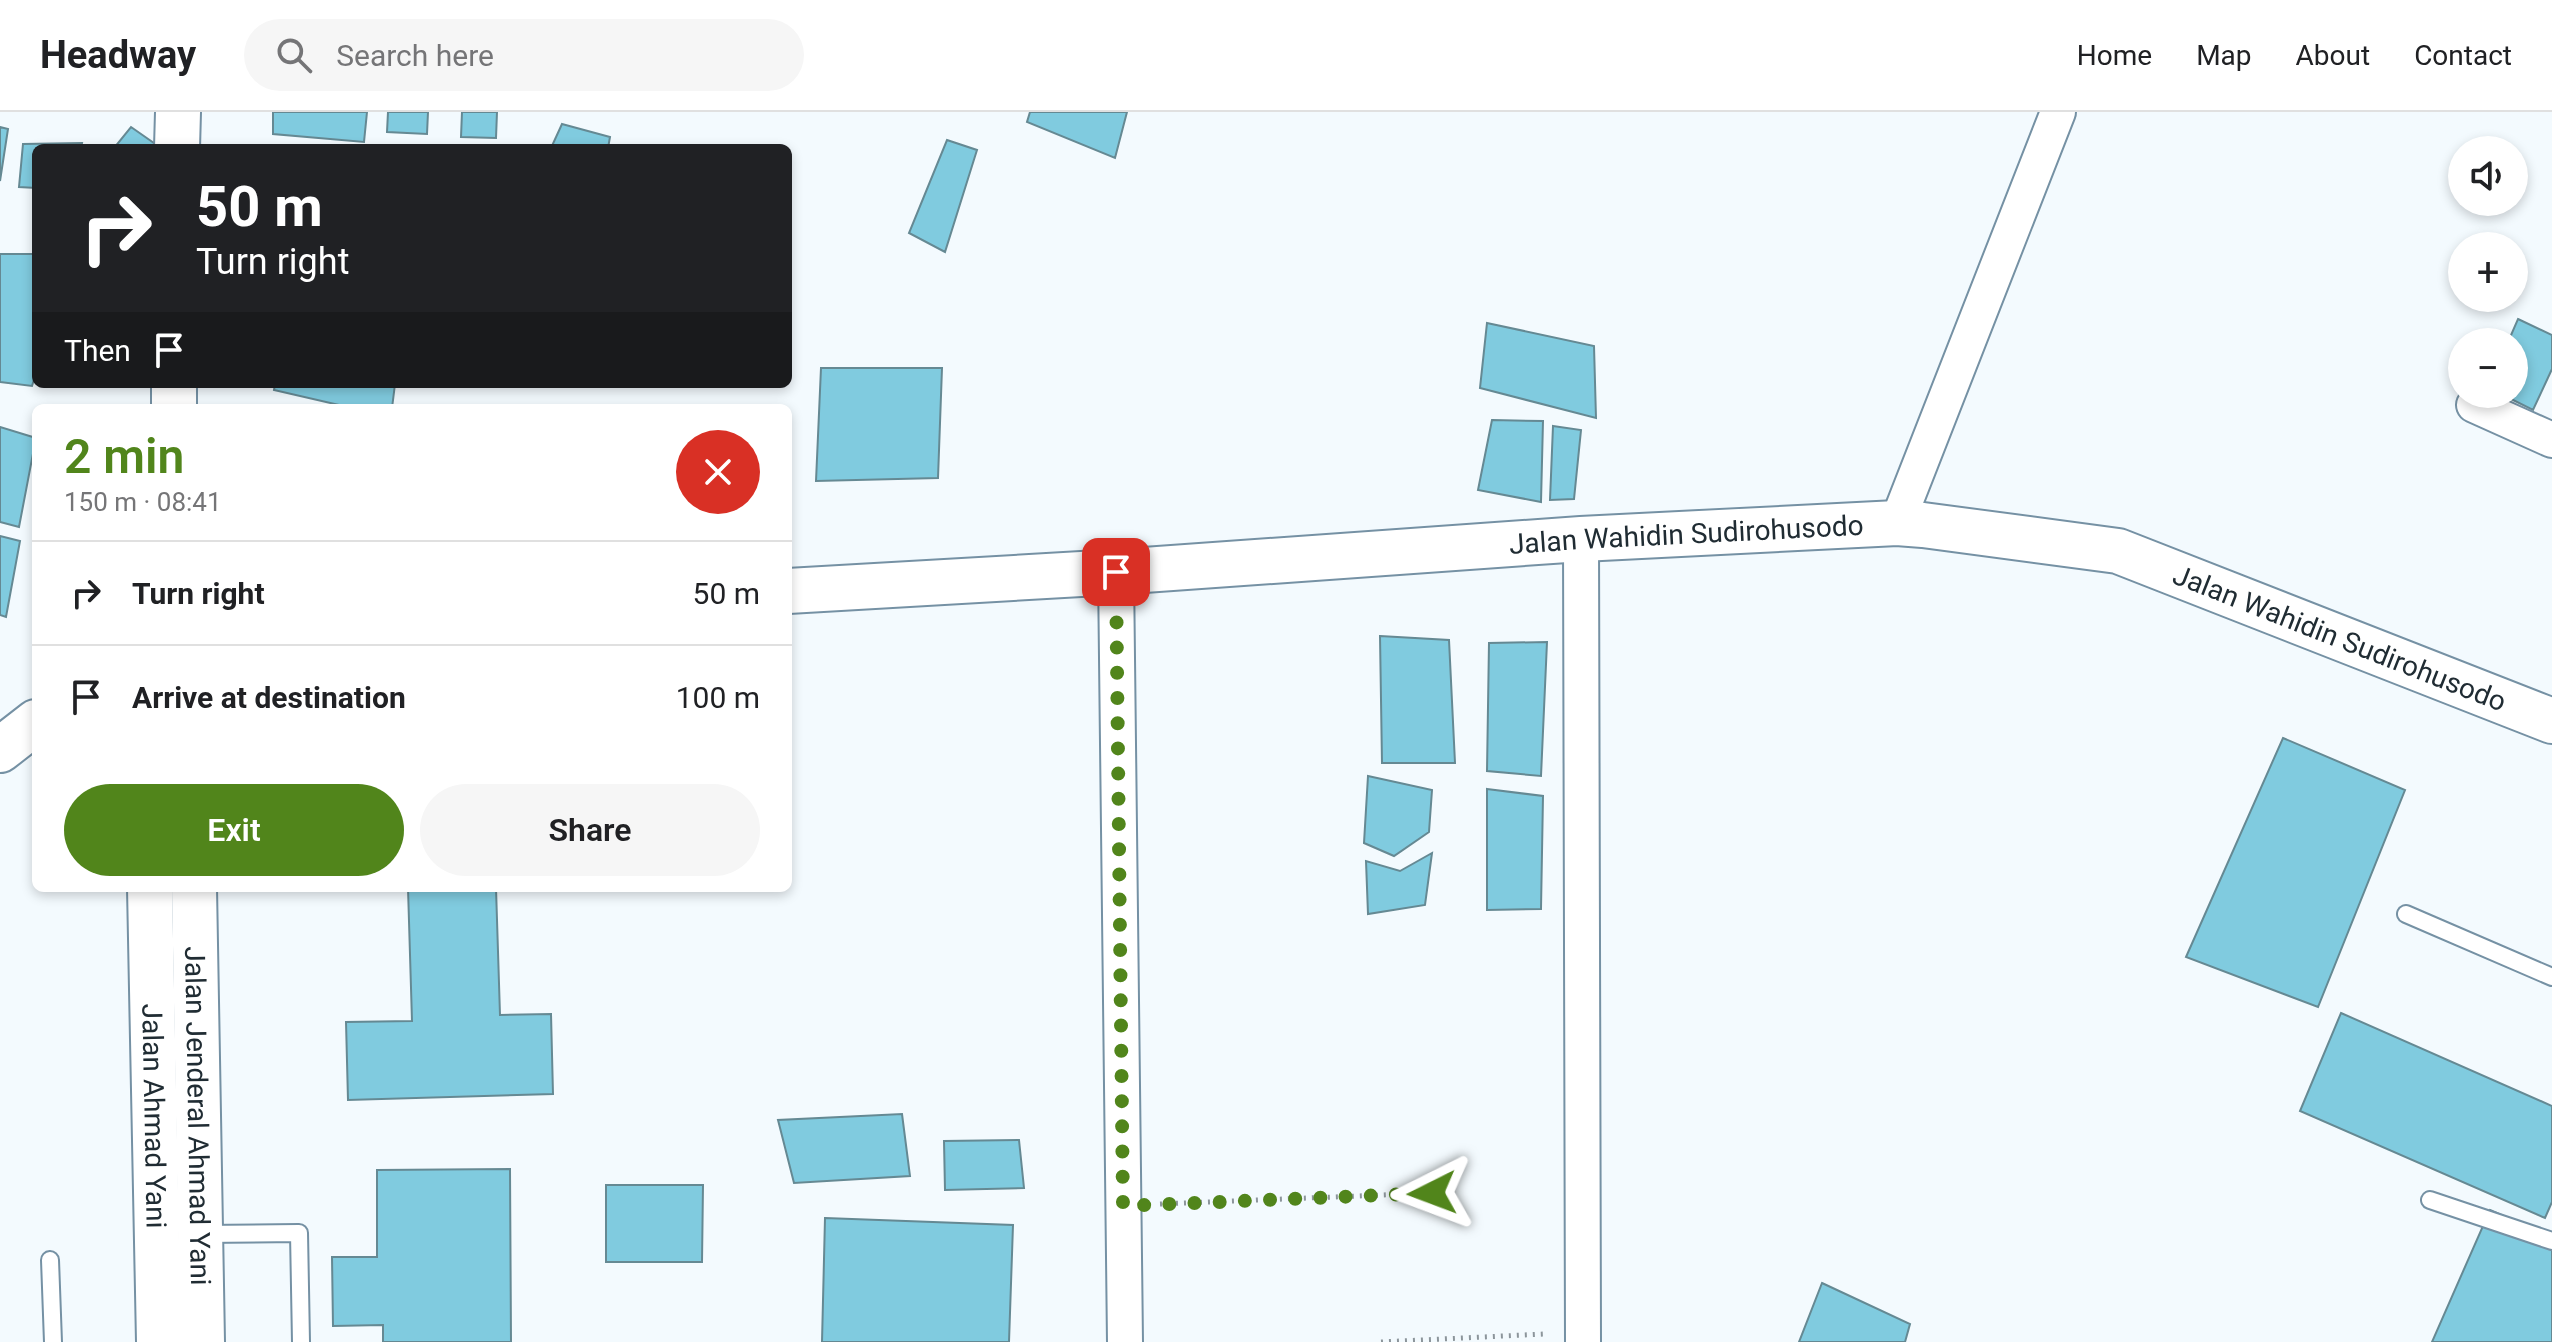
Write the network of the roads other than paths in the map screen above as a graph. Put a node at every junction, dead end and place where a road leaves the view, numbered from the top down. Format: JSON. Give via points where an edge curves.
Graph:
{"nodes":[{"id":1,"x":178,"y":112,"type":"edge"},
{"id":2,"x":2058,"y":112,"type":"edge"},
{"id":3,"x":177,"y":144,"type":"edge"},
{"id":4,"x":2481,"y":408,"type":"edge"},
{"id":5,"x":2552,"y":440,"type":"edge"},
{"id":6,"x":1897,"y":523,"type":"junction"},
{"id":7,"x":1581,"y":539,"type":"junction"},
{"id":8,"x":1116,"y":572,"type":"junction"},
{"id":9,"x":792,"y":591,"type":"edge"},
{"id":10,"x":2552,"y":721,"type":"edge"},
{"id":11,"x":32,"y":725,"type":"edge"},
{"id":12,"x":0,"y":750,"type":"edge"},
{"id":13,"x":150,"y":892,"type":"edge"},
{"id":14,"x":194,"y":892,"type":"edge"},
{"id":15,"x":2406,"y":914,"type":"dead end"},
{"id":16,"x":2552,"y":977,"type":"edge"},
{"id":17,"x":2430,"y":1200,"type":"dead end"},
{"id":18,"x":201,"y":1234,"type":"junction"},
{"id":19,"x":2552,"y":1241,"type":"edge"},
{"id":20,"x":50,"y":1260,"type":"dead end"},
{"id":21,"x":1583,"y":1337,"type":"edge"},
{"id":22,"x":53,"y":1342,"type":"edge"},
{"id":23,"x":159,"y":1342,"type":"edge"},
{"id":24,"x":202,"y":1342,"type":"edge"},
{"id":25,"x":301,"y":1342,"type":"edge"},
{"id":26,"x":1125,"y":1342,"type":"edge"}],
"edges":[{"from":1,"to":3,"type":"main road"},
{"from":2,"to":6,"type":"street"},
{"from":4,"to":5,"type":"street"},
{"from":6,"to":7,"type":"main road","name":"Jalan Wahidin Sudirohusodo"},
{"from":6,"to":10,"type":"main road","name":"Jalan Wahidin Sudirohusodo","via":[[2118,551]]},
{"from":7,"to":8,"type":"main road","name":"Jalan Wahidin Sudirohusodo"},
{"from":7,"to":21,"type":"street"},
{"from":8,"to":9,"type":"main road","name":"Jalan Wahidin Sudirohusodo"},
{"from":8,"to":26,"type":"street"},
{"from":11,"to":12,"type":"main road"},
{"from":13,"to":23,"type":"main road","name":"Jalan Ahmad Yani"},
{"from":14,"to":18,"type":"main road","name":"Jalan Jenderal Ahmad Yani"},
{"from":15,"to":16,"type":"lane"},
{"from":17,"to":19,"type":"lane"},
{"from":18,"to":24,"type":"main road","name":"Jalan Jenderal Ahmad Yani"},
{"from":18,"to":25,"type":"lane","via":[[299,1233]]},
{"from":20,"to":22,"type":"lane"}]}
